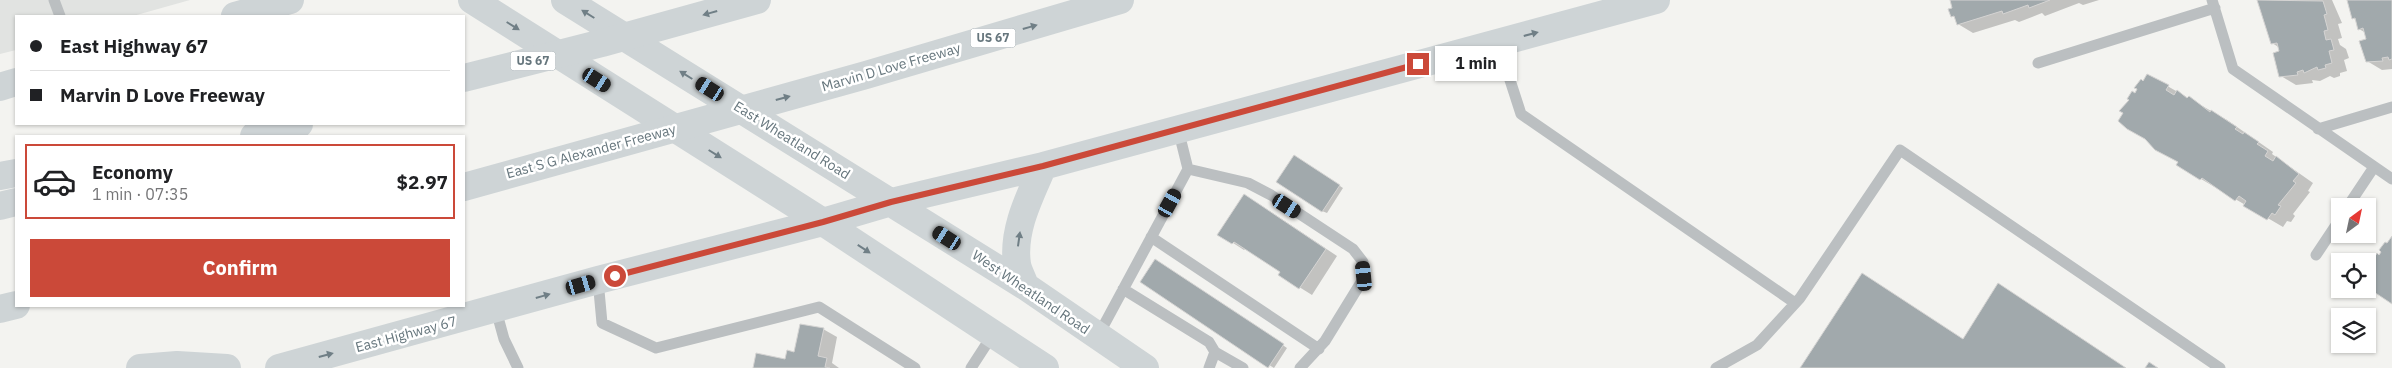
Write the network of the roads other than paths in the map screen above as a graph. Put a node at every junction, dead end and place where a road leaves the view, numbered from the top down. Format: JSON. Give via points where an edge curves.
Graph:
{"nodes":[{"id":1,"x":54,"y":0,"type":"edge"},
{"id":2,"x":290,"y":0,"type":"edge"},
{"id":3,"x":472,"y":0,"type":"edge"},
{"id":4,"x":565,"y":0,"type":"edge"},
{"id":5,"x":757,"y":0,"type":"edge"},
{"id":6,"x":1120,"y":0,"type":"edge"},
{"id":7,"x":1656,"y":0,"type":"edge"},
{"id":8,"x":2214,"y":4,"type":"edge"},
{"id":9,"x":60,"y":15,"type":"edge"},
{"id":10,"x":238,"y":15,"type":"edge"},
{"id":11,"x":1498,"y":43,"type":"junction"},
{"id":12,"x":2038,"y":63,"type":"dead end"},
{"id":13,"x":465,"y":78,"type":"edge"},
{"id":14,"x":15,"y":82,"type":"edge"},
{"id":15,"x":0,"y":87,"type":"edge"},
{"id":16,"x":2392,"y":107,"type":"edge"},
{"id":17,"x":719,"y":116,"type":"joint"},
{"id":18,"x":295,"y":125,"type":"edge"},
{"id":19,"x":1178,"y":129,"type":"junction"},
{"id":20,"x":2318,"y":129,"type":"junction"},
{"id":21,"x":258,"y":135,"type":"edge"},
{"id":22,"x":1043,"y":166,"type":"junction"},
{"id":23,"x":2374,"y":167,"type":"junction"},
{"id":24,"x":1188,"y":169,"type":"junction"},
{"id":25,"x":15,"y":173,"type":"edge"},
{"id":26,"x":0,"y":176,"type":"edge"},
{"id":27,"x":2392,"y":179,"type":"edge"},
{"id":28,"x":465,"y":186,"type":"edge"},
{"id":29,"x":2353,"y":198,"type":"edge"},
{"id":30,"x":15,"y":202,"type":"edge"},
{"id":31,"x":891,"y":202,"type":"junction"},
{"id":32,"x":0,"y":206,"type":"edge"},
{"id":33,"x":823,"y":222,"type":"junction"},
{"id":34,"x":2331,"y":233,"type":"edge"},
{"id":35,"x":1151,"y":237,"type":"junction"},
{"id":36,"x":2316,"y":256,"type":"dead end"},
{"id":37,"x":598,"y":280,"type":"junction"},
{"id":38,"x":1025,"y":286,"type":"junction"},
{"id":39,"x":1123,"y":289,"type":"junction"},
{"id":40,"x":1795,"y":303,"type":"junction"},
{"id":41,"x":15,"y":305,"type":"edge"},
{"id":42,"x":0,"y":309,"type":"edge"},
{"id":43,"x":496,"y":310,"type":"junction"},
{"id":44,"x":993,"y":333,"type":"junction"},
{"id":45,"x":1097,"y":337,"type":"junction"},
{"id":46,"x":1318,"y":348,"type":"junction"},
{"id":47,"x":1216,"y":352,"type":"junction"},
{"id":48,"x":140,"y":368,"type":"edge"},
{"id":49,"x":227,"y":368,"type":"edge"},
{"id":50,"x":279,"y":368,"type":"edge"},
{"id":51,"x":518,"y":368,"type":"edge"},
{"id":52,"x":915,"y":368,"type":"edge"},
{"id":53,"x":971,"y":368,"type":"edge"},
{"id":54,"x":1045,"y":368,"type":"edge"},
{"id":55,"x":1145,"y":368,"type":"edge"},
{"id":56,"x":1209,"y":368,"type":"edge"},
{"id":57,"x":1243,"y":368,"type":"edge"},
{"id":58,"x":1300,"y":368,"type":"edge"},
{"id":59,"x":1716,"y":368,"type":"edge"},
{"id":60,"x":2220,"y":368,"type":"edge"}],
"edges":[{"from":1,"to":9,"type":"lane"},
{"from":2,"to":10,"type":"main road"},
{"from":3,"to":33,"type":"main road","one_way":true},
{"from":31,"to":4,"type":"main road","name":"East Wheatland Road","one_way":true},
{"from":5,"to":13,"type":"main road","number":"US 67","one_way":true},
{"from":17,"to":6,"type":"main road","name":"Marvin D Love Freeway","number":"US 67","one_way":true},
{"from":11,"to":7,"type":"main road","one_way":true},
{"from":8,"to":12,"type":"lane"},
{"from":8,"to":20,"type":"lane","via":[[2232,70]]},
{"from":11,"to":19,"type":"main road"},
{"from":11,"to":40,"type":"lane","via":[[1521,114]]},
{"from":14,"to":15,"type":"main road"},
{"from":16,"to":20,"type":"lane"},
{"from":17,"to":28,"type":"main road","name":"East S G Alexander Freeway","number":"US 67"},
{"from":18,"to":21,"type":"main road"},
{"from":19,"to":22,"type":"main road"},
{"from":19,"to":24,"type":"lane"},
{"from":20,"to":23,"type":"lane"},
{"from":22,"to":31,"type":"main road"},
{"from":38,"to":22,"type":"main road","one_way":true,"via":[[1017,264],[1018,244],[1023,215]]},
{"from":23,"to":27,"type":"lane"},
{"from":23,"to":29,"type":"lane"},
{"from":24,"to":35,"type":"lane"},
{"from":24,"to":46,"type":"lane","via":[[1248,183],[1271,195],[1353,249],[1363,262],[1364,276],[1325,342]]},
{"from":25,"to":26,"type":"main road"},
{"from":30,"to":32,"type":"main road"},
{"from":31,"to":33,"type":"main road"},
{"from":31,"to":38,"type":"main road","name":"West Wheatland Road"},
{"from":33,"to":37,"type":"main road","name":"East Highway 67"},
{"from":33,"to":44,"type":"main road","one_way":true},
{"from":34,"to":36,"type":"lane"},
{"from":35,"to":39,"type":"lane"},
{"from":35,"to":46,"type":"lane"},
{"from":43,"to":37,"type":"main road","name":"East Highway 67","one_way":true},
{"from":37,"to":52,"type":"lane","via":[[602,323],[656,348],[819,307]]},
{"from":38,"to":45,"type":"main road","name":"West Wheatland Road"},
{"from":39,"to":45,"type":"lane"},
{"from":39,"to":47,"type":"lane","via":[[1208,342]]},
{"from":40,"to":59,"type":"lane","via":[[1757,345]]},
{"from":40,"to":60,"type":"lane","via":[[1900,150]]},
{"from":41,"to":42,"type":"main road"},
{"from":50,"to":43,"type":"main road","name":"East Highway 67","one_way":true},
{"from":43,"to":51,"type":"lane","via":[[504,339]]},
{"from":44,"to":53,"type":"lane"},
{"from":44,"to":54,"type":"main road"},
{"from":45,"to":55,"type":"main road","name":"West Wheatland Road"},
{"from":46,"to":58,"type":"lane"},
{"from":47,"to":56,"type":"lane"},
{"from":47,"to":57,"type":"lane"},
{"from":48,"to":49,"type":"main road","via":[[177,365]]}]}
